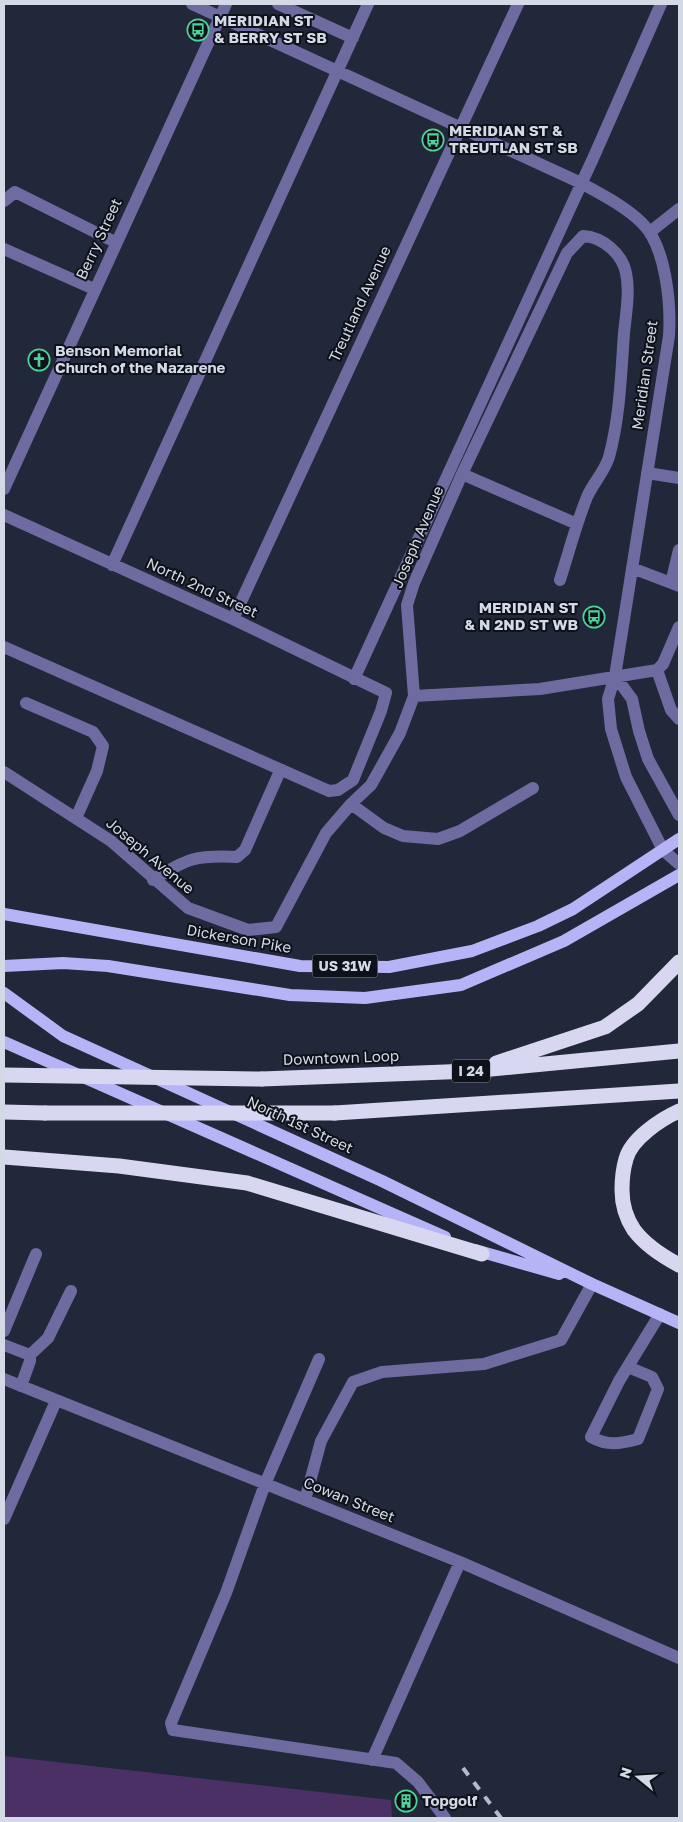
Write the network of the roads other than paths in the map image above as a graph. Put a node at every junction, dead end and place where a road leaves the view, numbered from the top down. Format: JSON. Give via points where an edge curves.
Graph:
{"nodes":[{"id":1,"x":192,"y":4,"type":"edge"},
{"id":2,"x":226,"y":4,"type":"edge"},
{"id":3,"x":278,"y":4,"type":"edge"},
{"id":4,"x":368,"y":4,"type":"edge"},
{"id":5,"x":518,"y":4,"type":"edge"},
{"id":6,"x":660,"y":4,"type":"edge"},
{"id":7,"x":220,"y":17,"type":"junction"},
{"id":8,"x":353,"y":38,"type":"junction"},
{"id":9,"x":339,"y":70,"type":"junction"},
{"id":10,"x":459,"y":127,"type":"junction"},
{"id":11,"x":581,"y":183,"type":"junction"},
{"id":12,"x":4,"y":201,"type":"edge"},
{"id":13,"x":679,"y":209,"type":"edge"},
{"id":14,"x":650,"y":232,"type":"junction"},
{"id":15,"x":115,"y":242,"type":"junction"},
{"id":16,"x":4,"y":250,"type":"edge"},
{"id":17,"x":94,"y":289,"type":"junction"},
{"id":18,"x":647,"y":473,"type":"junction"},
{"id":19,"x":462,"y":474,"type":"junction"},
{"id":20,"x":679,"y":478,"type":"edge"},
{"id":21,"x":4,"y":489,"type":"edge"},
{"id":22,"x":4,"y":515,"type":"edge"},
{"id":23,"x":577,"y":524,"type":"junction"},
{"id":24,"x":679,"y":552,"type":"edge"},
{"id":25,"x":112,"y":565,"type":"junction"},
{"id":26,"x":632,"y":568,"type":"junction"},
{"id":27,"x":560,"y":580,"type":"dead end"},
{"id":28,"x":675,"y":584,"type":"edge"},
{"id":29,"x":233,"y":619,"type":"junction"},
{"id":30,"x":679,"y":627,"type":"edge"},
{"id":31,"x":4,"y":647,"type":"edge"},
{"id":32,"x":657,"y":670,"type":"junction"},
{"id":33,"x":615,"y":676,"type":"junction"},
{"id":34,"x":354,"y":678,"type":"junction"},
{"id":35,"x":414,"y":696,"type":"junction"},
{"id":36,"x":26,"y":703,"type":"dead end"},
{"id":37,"x":679,"y":719,"type":"edge"},
{"id":38,"x":280,"y":771,"type":"junction"},
{"id":39,"x":4,"y":772,"type":"edge"},
{"id":40,"x":532,"y":788,"type":"dead end"},
{"id":41,"x":351,"y":804,"type":"junction"},
{"id":42,"x":679,"y":815,"type":"edge"},
{"id":43,"x":76,"y":818,"type":"junction"},
{"id":44,"x":679,"y":839,"type":"edge"},
{"id":45,"x":663,"y":850,"type":"junction"},
{"id":46,"x":679,"y":864,"type":"edge"},
{"id":47,"x":679,"y":874,"type":"edge"},
{"id":48,"x":153,"y":880,"type":"junction"},
{"id":49,"x":4,"y":914,"type":"edge"},
{"id":50,"x":679,"y":962,"type":"edge"},
{"id":51,"x":4,"y":966,"type":"edge"},
{"id":52,"x":4,"y":993,"type":"edge"},
{"id":53,"x":4,"y":1042,"type":"edge"},
{"id":54,"x":679,"y":1051,"type":"edge"},
{"id":55,"x":471,"y":1071,"type":"junction"},
{"id":56,"x":4,"y":1075,"type":"edge"},
{"id":57,"x":679,"y":1091,"type":"edge"},
{"id":58,"x":679,"y":1111,"type":"edge"},
{"id":59,"x":4,"y":1112,"type":"edge"},
{"id":60,"x":4,"y":1157,"type":"edge"},
{"id":61,"x":36,"y":1254,"type":"dead end"},
{"id":62,"x":482,"y":1254,"type":"junction"},
{"id":63,"x":679,"y":1266,"type":"edge"},
{"id":64,"x":590,"y":1283,"type":"junction"},
{"id":65,"x":71,"y":1291,"type":"dead end"},
{"id":66,"x":660,"y":1314,"type":"junction"},
{"id":67,"x":679,"y":1323,"type":"edge"},
{"id":68,"x":4,"y":1331,"type":"edge"},
{"id":69,"x":4,"y":1345,"type":"edge"},
{"id":70,"x":30,"y":1355,"type":"junction"},
{"id":71,"x":319,"y":1358,"type":"dead end"},
{"id":72,"x":628,"y":1367,"type":"junction"},
{"id":73,"x":4,"y":1379,"type":"edge"},
{"id":74,"x":21,"y":1386,"type":"junction"},
{"id":75,"x":56,"y":1401,"type":"junction"},
{"id":76,"x":265,"y":1484,"type":"junction"},
{"id":77,"x":305,"y":1500,"type":"junction"},
{"id":78,"x":4,"y":1519,"type":"edge"},
{"id":79,"x":460,"y":1562,"type":"junction"},
{"id":80,"x":679,"y":1658,"type":"edge"},
{"id":81,"x":372,"y":1760,"type":"junction"},
{"id":82,"x":445,"y":1818,"type":"edge"}],
"edges":[{"from":1,"to":7,"type":"street","name":"Meridian Street"},
{"from":2,"to":7,"type":"street","name":"Berry Street"},
{"from":3,"to":8,"type":"street"},
{"from":4,"to":8,"type":"street"},
{"from":5,"to":10,"type":"street","name":"Treutland Avenue"},
{"from":6,"to":11,"type":"street"},
{"from":7,"to":9,"type":"street","name":"Meridian Street"},
{"from":7,"to":15,"type":"street","name":"Berry Street"},
{"from":8,"to":9,"type":"street"},
{"from":9,"to":10,"type":"street","name":"Meridian Street"},
{"from":9,"to":25,"type":"street"},
{"from":10,"to":11,"type":"street","name":"Meridian Street"},
{"from":10,"to":29,"type":"street","name":"Treutland Avenue"},
{"from":11,"to":14,"type":"street","name":"Meridian Street","via":[[621,207]]},
{"from":11,"to":34,"type":"street"},
{"from":12,"to":15,"type":"street","via":[[15,192]]},
{"from":13,"to":14,"type":"street"},
{"from":14,"to":18,"type":"street","name":"Meridian Street","via":[[668,288],[670,311]]},
{"from":15,"to":17,"type":"street","name":"Berry Street"},
{"from":16,"to":17,"type":"street"},
{"from":17,"to":21,"type":"street","name":"Berry Street"},
{"from":18,"to":20,"type":"street"},
{"from":18,"to":26,"type":"street","name":"Meridian Street"},
{"from":19,"to":23,"type":"street"},
{"from":19,"to":23,"type":"street","name":"Joseph Avenue","via":[[567,253],[583,236],[594,236],[618,256],[626,272],[626,306],[616,424],[608,459],[588,495]]},
{"from":19,"to":35,"type":"street","name":"Joseph Avenue","via":[[407,605]]},
{"from":22,"to":25,"type":"street","name":"North 2nd Street"},
{"from":23,"to":27,"type":"street","name":"Joseph Avenue"},
{"from":24,"to":28,"type":"street"},
{"from":25,"to":29,"type":"street","name":"North 2nd Street"},
{"from":26,"to":28,"type":"street"},
{"from":26,"to":33,"type":"street","name":"Meridian Street"},
{"from":29,"to":34,"type":"street","name":"North 2nd Street"},
{"from":30,"to":32,"type":"street","via":[[664,664]]},
{"from":31,"to":38,"type":"street"},
{"from":32,"to":33,"type":"street"},
{"from":32,"to":37,"type":"street","via":[[671,710]]},
{"from":33,"to":35,"type":"street","via":[[540,689]]},
{"from":33,"to":42,"type":"street","via":[[632,699],[648,759]]},
{"from":33,"to":45,"type":"street","name":"Meridian Street","via":[[608,699],[611,729],[626,777]]},
{"from":34,"to":38,"type":"street","name":"North 2nd Street","via":[[386,693],[353,780],[338,790],[329,791]]},
{"from":35,"to":41,"type":"street","name":"Joseph Avenue","via":[[400,733],[371,785]]},
{"from":36,"to":43,"type":"street","via":[[93,732],[103,746],[97,771]]},
{"from":38,"to":48,"type":"street","via":[[245,850],[237,857],[203,855],[178,863]]},
{"from":39,"to":43,"type":"street","name":"Joseph Avenue"},
{"from":40,"to":41,"type":"street","via":[[460,831],[438,839],[403,836],[384,828]]},
{"from":41,"to":48,"type":"street","name":"Joseph Avenue","via":[[326,833],[276,927],[248,930],[216,920],[188,908]]},
{"from":43,"to":48,"type":"street","name":"Joseph Avenue","via":[[111,841]]},
{"from":44,"to":45,"type":"main road","name":"Dickerson Pike","number":"US 31W"},
{"from":45,"to":46,"type":"street","name":"Meridian Street"},
{"from":45,"to":49,"type":"main road","name":"Dickerson Pike","number":"US 31W","via":[[573,909],[538,926],[472,952],[389,967],[300,966]]},
{"from":47,"to":51,"type":"main road","number":"US 31W","via":[[564,942],[461,984],[365,998],[290,994],[108,966]]},
{"from":50,"to":55,"type":"highway","via":[[638,1004],[605,1027]]},
{"from":52,"to":64,"type":"main road","name":"North 1st Street","via":[[63,1036],[382,1181]]},
{"from":53,"to":62,"type":"main road","name":"North 1st Street"},
{"from":54,"to":55,"type":"highway","name":"Downtown Loop","number":"I 24"},
{"from":55,"to":56,"type":"highway","name":"Downtown Loop","number":"I 24","bridge":true,"via":[[262,1078]]},
{"from":57,"to":59,"type":"highway","number":"I 24","bridge":true,"via":[[334,1113]]},
{"from":58,"to":63,"type":"highway","via":[[667,1116],[642,1136],[626,1157],[622,1204],[633,1228],[647,1245]]},
{"from":60,"to":62,"type":"highway","via":[[119,1166],[246,1183]]},
{"from":61,"to":68,"type":"street"},
{"from":62,"to":64,"type":"main road","name":"North 1st Street"},
{"from":64,"to":66,"type":"main road","name":"North 1st Street"},
{"from":64,"to":77,"type":"street","via":[[561,1340],[484,1364],[382,1372],[353,1382],[321,1441]]},
{"from":65,"to":70,"type":"street","via":[[48,1338]]},
{"from":66,"to":67,"type":"main road","name":"North 1st Street"},
{"from":66,"to":72,"type":"street"},
{"from":69,"to":70,"type":"street"},
{"from":70,"to":74,"type":"street"},
{"from":71,"to":76,"type":"street"},
{"from":72,"to":72,"type":"street","via":[[591,1437],[604,1444],[638,1439],[658,1389],[652,1377]]},
{"from":73,"to":74,"type":"street","name":"Cowan Street"},
{"from":74,"to":75,"type":"street","name":"Cowan Street"},
{"from":75,"to":76,"type":"street","name":"Cowan Street"},
{"from":75,"to":78,"type":"street"},
{"from":76,"to":77,"type":"street","name":"Cowan Street"},
{"from":76,"to":81,"type":"street","via":[[226,1593],[170,1723],[172,1730]]},
{"from":77,"to":79,"type":"street","name":"Cowan Street"},
{"from":79,"to":80,"type":"street","name":"Cowan Street"},
{"from":79,"to":81,"type":"street"},
{"from":81,"to":82,"type":"street","via":[[396,1763],[418,1782]]}]}
